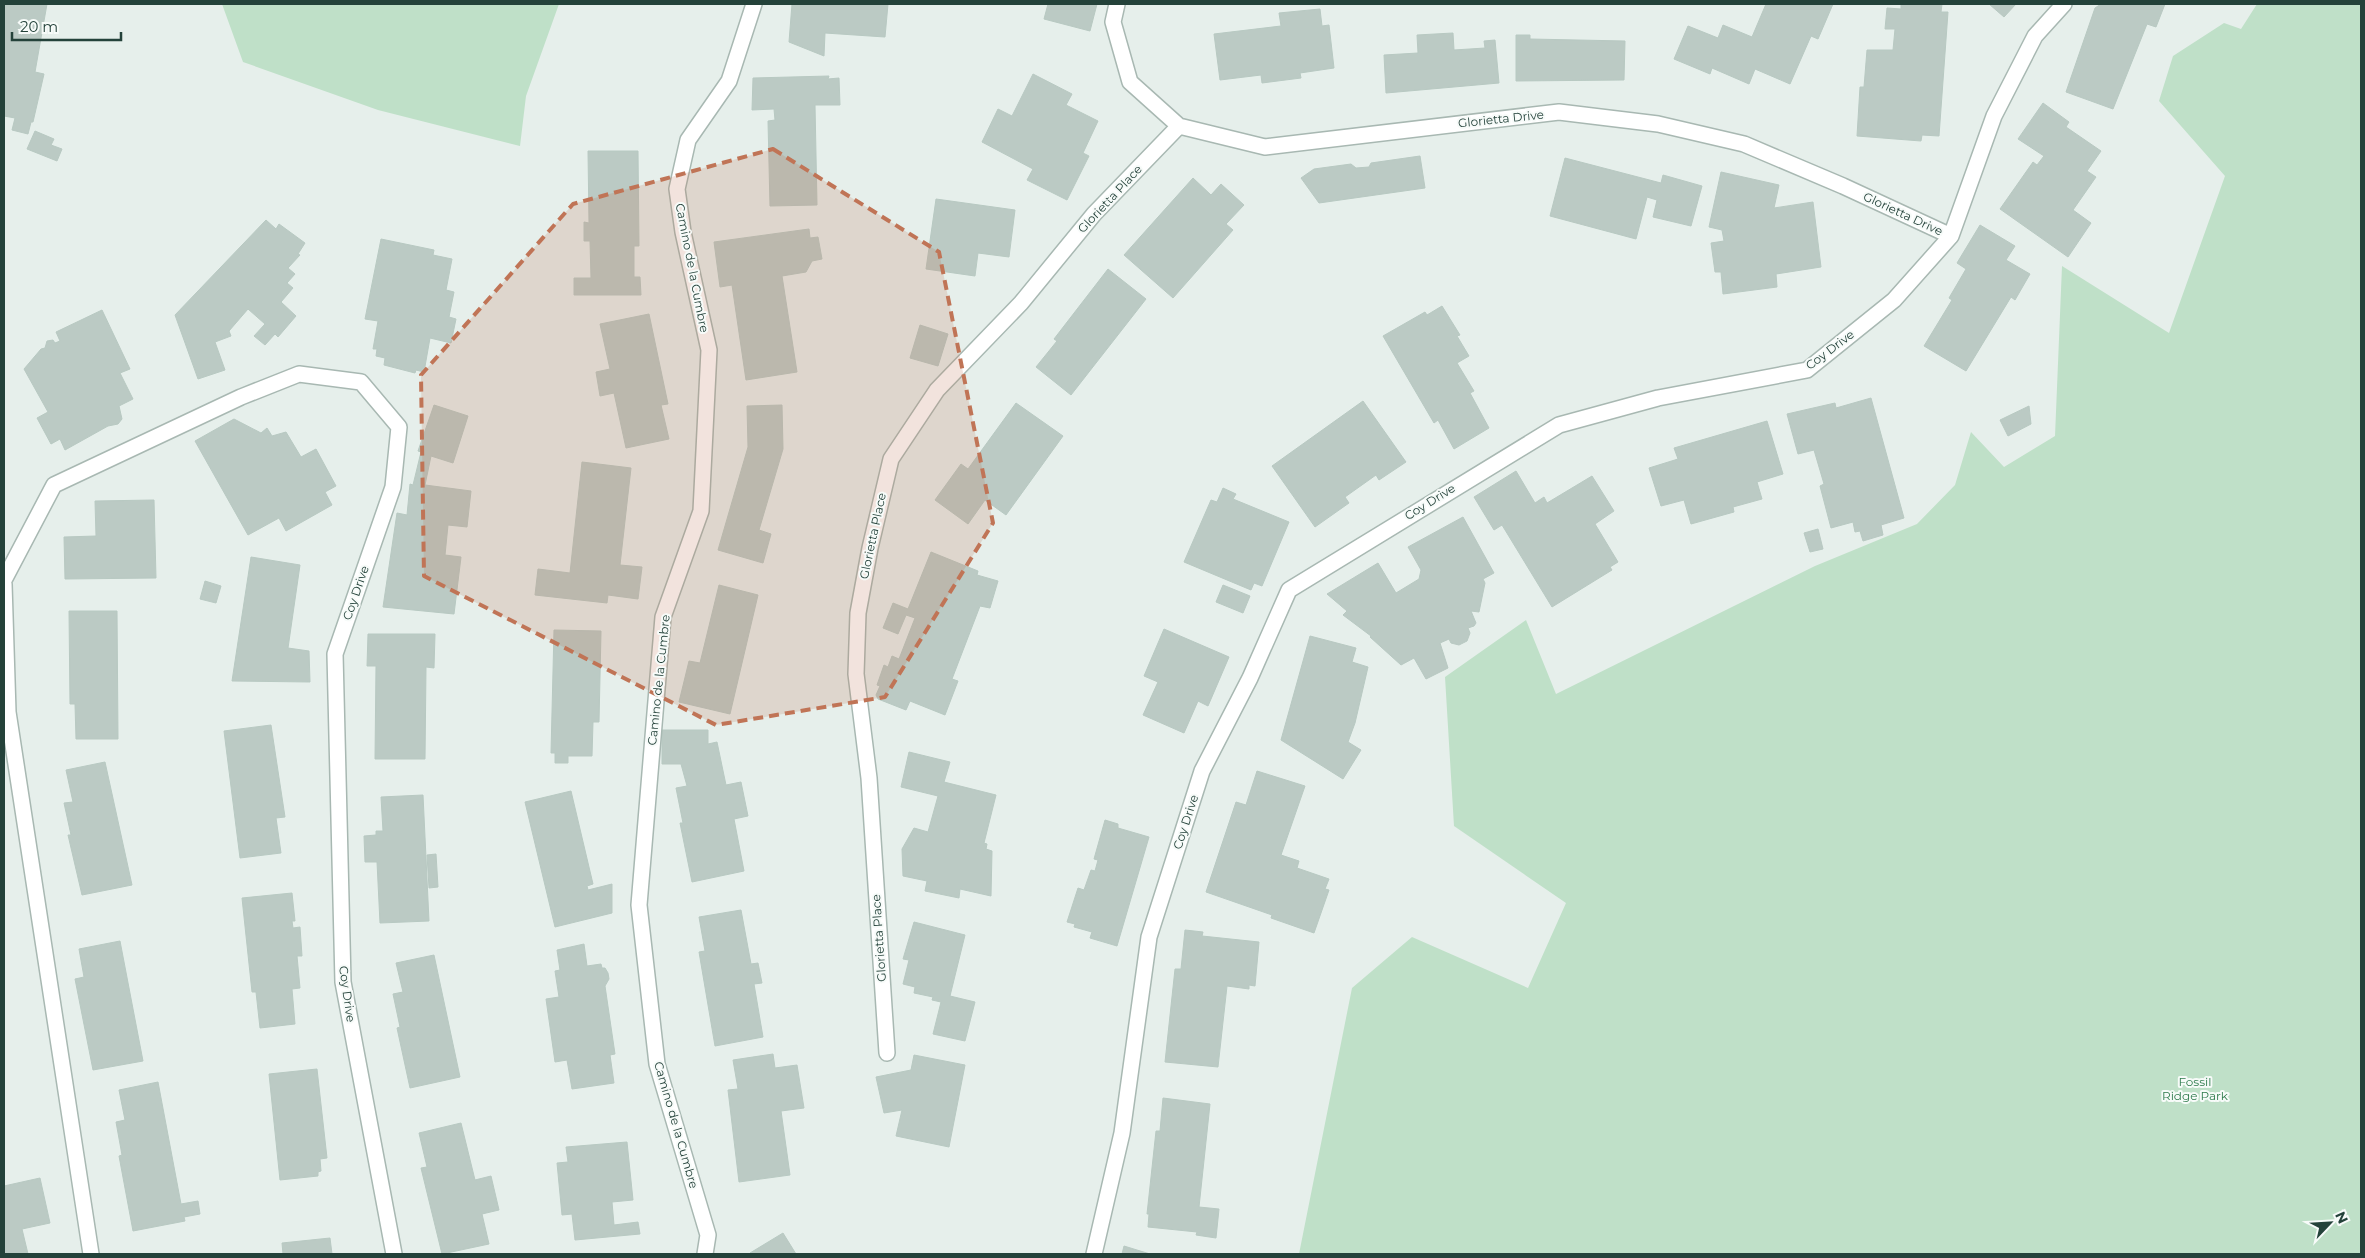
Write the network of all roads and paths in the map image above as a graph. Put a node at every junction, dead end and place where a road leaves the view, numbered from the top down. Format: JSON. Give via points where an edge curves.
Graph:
{"nodes":[{"id":1,"x":754,"y":4,"type":"edge"},
{"id":2,"x":1117,"y":4,"type":"edge"},
{"id":3,"x":2064,"y":4,"type":"edge"},
{"id":4,"x":1179,"y":126,"type":"junction"},
{"id":5,"x":1951,"y":236,"type":"junction"},
{"id":6,"x":4,"y":580,"type":"edge"},
{"id":7,"x":4,"y":584,"type":"edge"},
{"id":8,"x":887,"y":1053,"type":"dead end"},
{"id":9,"x":90,"y":1254,"type":"edge"},
{"id":10,"x":394,"y":1254,"type":"edge"},
{"id":11,"x":705,"y":1254,"type":"edge"},
{"id":12,"x":1094,"y":1254,"type":"edge"}],
"edges":[{"from":1,"to":11,"type":"street","name":"Camino de la Cumbre","via":[[728,81],[688,140],[677,189],[709,350],[701,511],[663,617],[639,905],[657,1064],[708,1236]]},
{"from":2,"to":4,"type":"street","name":"Glorietta Drive","via":[[1113,22],[1130,82]]},
{"from":3,"to":5,"type":"street","name":"Coy Drive","via":[[2035,36],[1994,116]]},
{"from":4,"to":5,"type":"street","name":"Glorietta Drive","via":[[1265,147],[1559,112],[1658,124],[1744,144]]},
{"from":4,"to":8,"type":"street","name":"Glorietta Place","via":[[1094,214],[1021,303],[937,390],[891,459],[858,612],[856,674],[869,778]]},
{"from":5,"to":12,"type":"street","name":"Coy Drive","via":[[1894,300],[1807,370],[1658,398],[1559,425],[1289,590],[1250,678],[1202,771],[1149,937],[1122,1133]]},
{"from":6,"to":10,"type":"street","name":"Coy Drive","via":[[54,485],[241,397],[300,374],[361,382],[399,427],[393,487],[335,654],[343,982]]},
{"from":7,"to":9,"type":"street","via":[[8,712]]}]}
